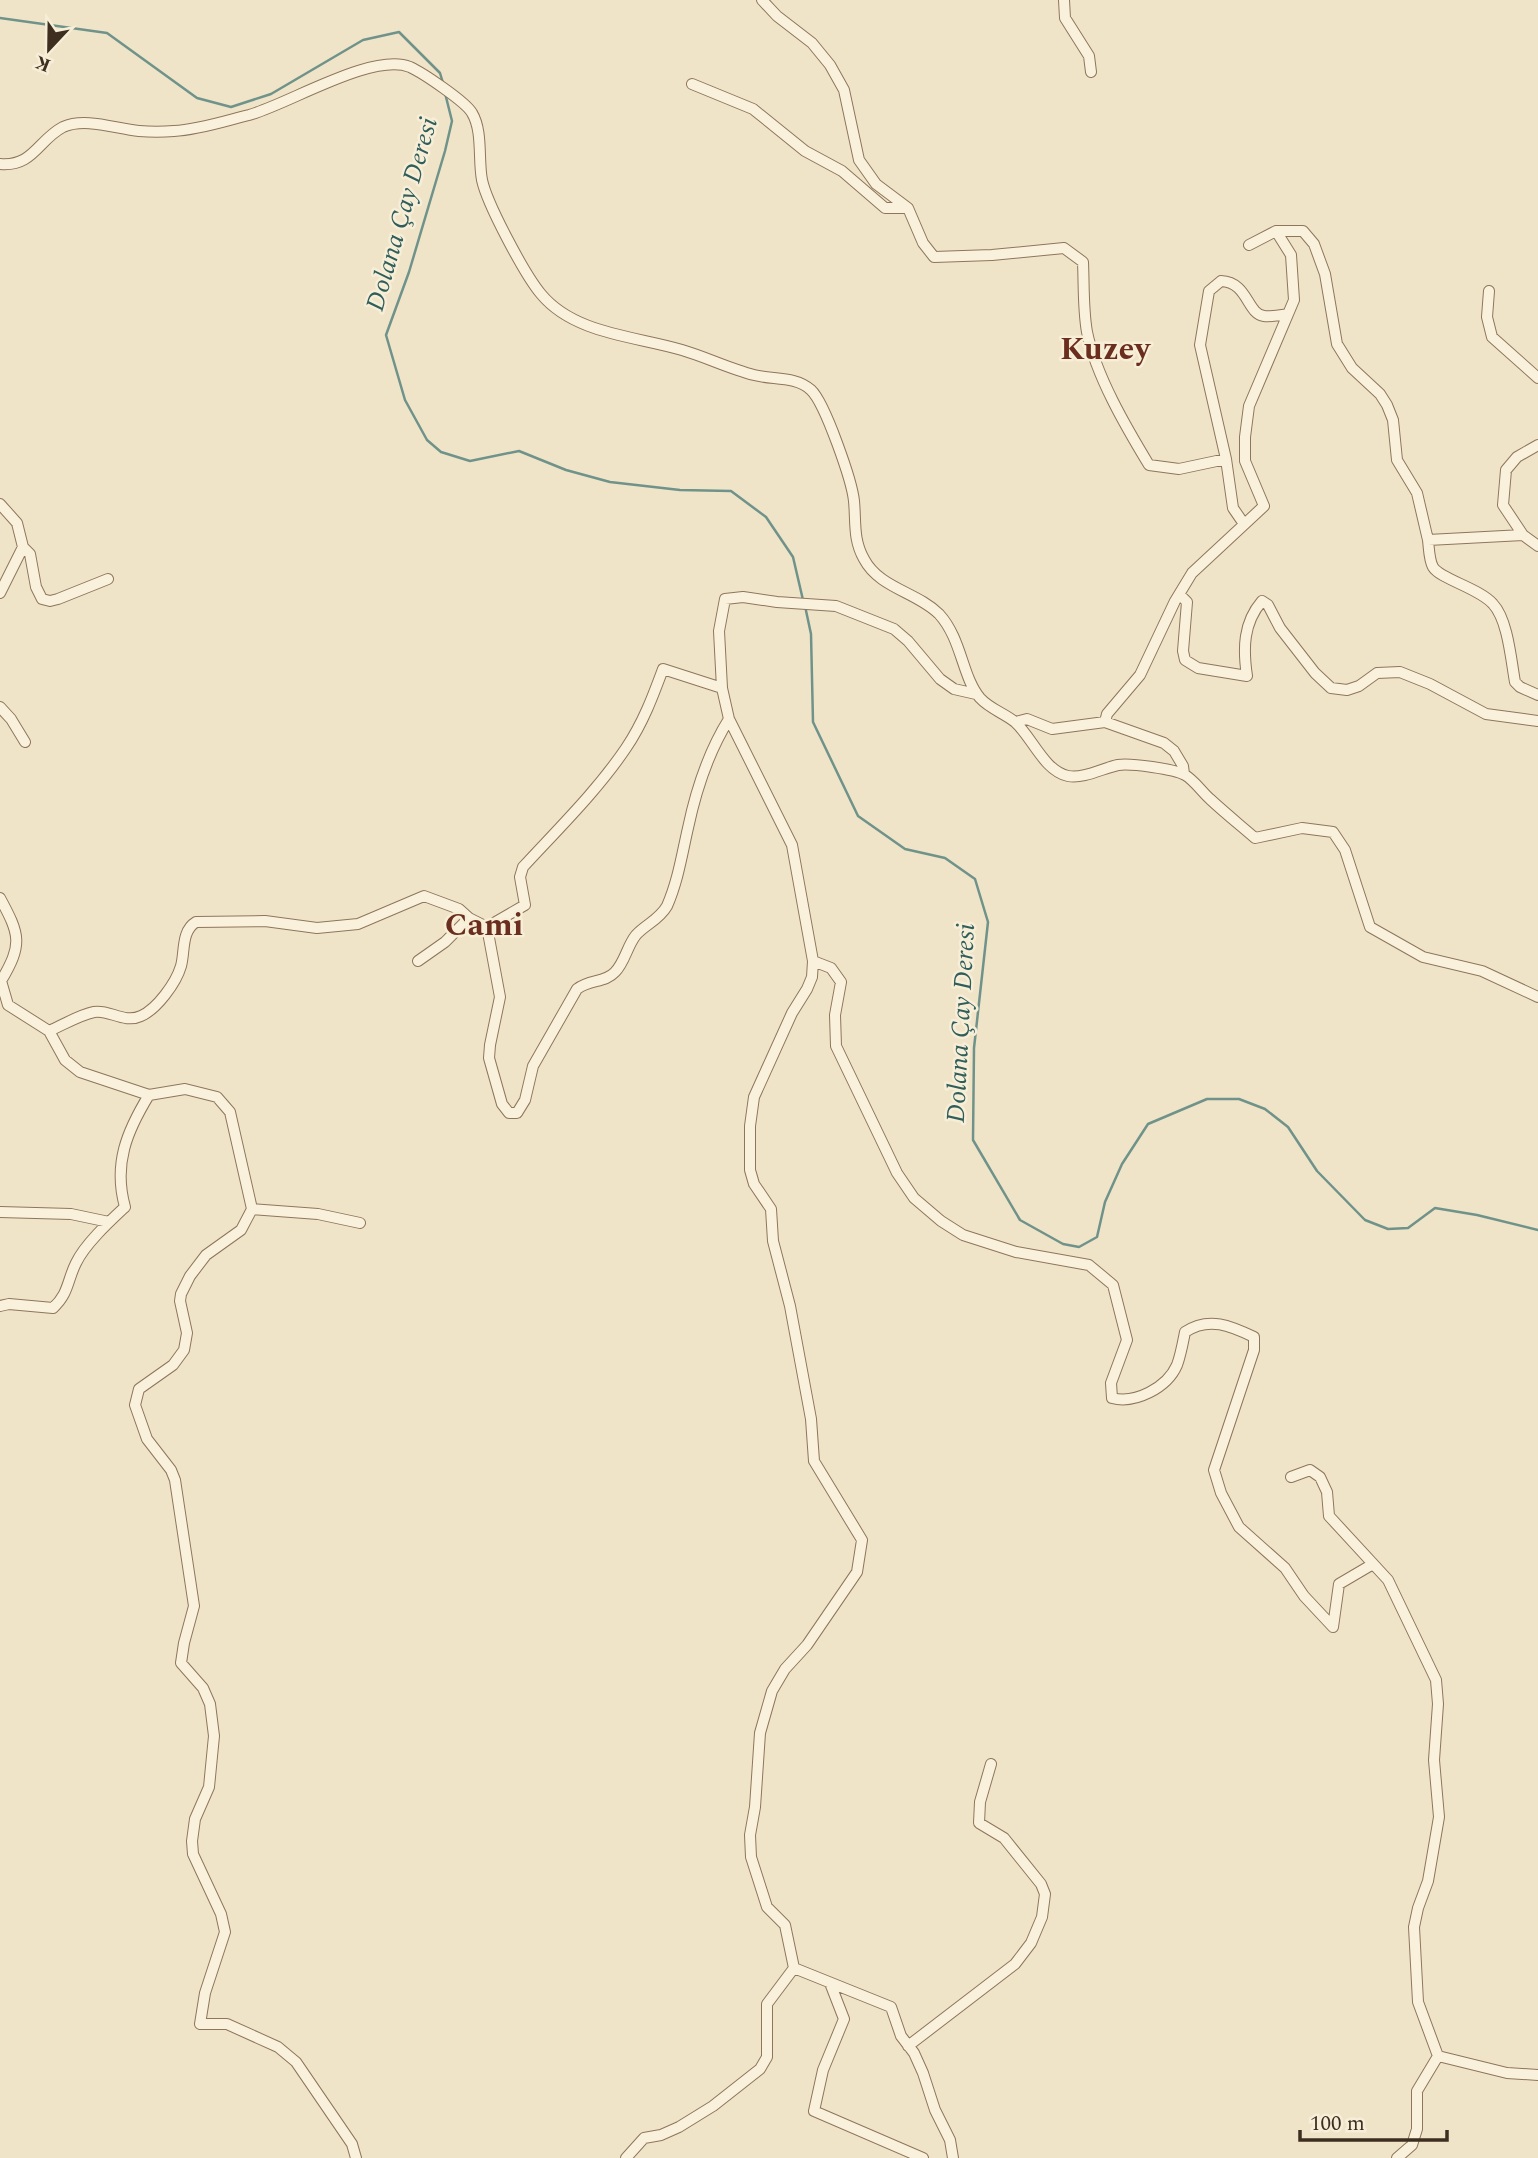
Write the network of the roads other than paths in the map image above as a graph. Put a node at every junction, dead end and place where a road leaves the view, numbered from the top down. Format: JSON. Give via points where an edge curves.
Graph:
{"nodes":[{"id":1,"x":762,"y":0,"type":"edge"},
{"id":2,"x":1064,"y":0,"type":"edge"},
{"id":3,"x":1091,"y":72,"type":"dead end"},
{"id":4,"x":692,"y":84,"type":"dead end"},
{"id":5,"x":0,"y":164,"type":"edge"},
{"id":6,"x":908,"y":208,"type":"junction"},
{"id":7,"x":1276,"y":231,"type":"junction"},
{"id":8,"x":1249,"y":245,"type":"dead end"},
{"id":9,"x":1489,"y":291,"type":"dead end"},
{"id":10,"x":1288,"y":314,"type":"junction"},
{"id":11,"x":1538,"y":378,"type":"edge"},
{"id":12,"x":1538,"y":445,"type":"edge"},
{"id":13,"x":1226,"y":459,"type":"junction"},
{"id":14,"x":0,"y":504,"type":"edge"},
{"id":15,"x":1244,"y":524,"type":"junction"},
{"id":16,"x":1522,"y":535,"type":"junction"},
{"id":17,"x":1428,"y":540,"type":"junction"},
{"id":18,"x":23,"y":547,"type":"junction"},
{"id":19,"x":1538,"y":547,"type":"edge"},
{"id":20,"x":108,"y":579,"type":"dead end"},
{"id":21,"x":0,"y":593,"type":"edge"},
{"id":22,"x":1180,"y":595,"type":"junction"},
{"id":23,"x":722,"y":688,"type":"junction"},
{"id":24,"x":976,"y":694,"type":"junction"},
{"id":25,"x":1538,"y":695,"type":"edge"},
{"id":26,"x":0,"y":707,"type":"edge"},
{"id":27,"x":729,"y":719,"type":"junction"},
{"id":28,"x":1538,"y":721,"type":"edge"},
{"id":29,"x":1016,"y":722,"type":"junction"},
{"id":30,"x":1104,"y":722,"type":"junction"},
{"id":31,"x":26,"y":742,"type":"dead end"},
{"id":32,"x":1184,"y":774,"type":"junction"},
{"id":33,"x":0,"y":898,"type":"edge"},
{"id":34,"x":470,"y":918,"type":"junction"},
{"id":35,"x":487,"y":927,"type":"junction"},
{"id":36,"x":418,"y":961,"type":"dead end"},
{"id":37,"x":813,"y":961,"type":"junction"},
{"id":38,"x":1538,"y":997,"type":"edge"},
{"id":39,"x":49,"y":1031,"type":"junction"},
{"id":40,"x":149,"y":1095,"type":"junction"},
{"id":41,"x":252,"y":1209,"type":"junction"},
{"id":42,"x":0,"y":1212,"type":"edge"},
{"id":43,"x":109,"y":1222,"type":"junction"},
{"id":44,"x":360,"y":1223,"type":"dead end"},
{"id":45,"x":0,"y":1306,"type":"edge"},
{"id":46,"x":1292,"y":1477,"type":"dead end"},
{"id":47,"x":1373,"y":1564,"type":"junction"},
{"id":48,"x":991,"y":1764,"type":"dead end"},
{"id":49,"x":794,"y":1968,"type":"junction"},
{"id":50,"x":830,"y":1983,"type":"junction"},
{"id":51,"x":908,"y":2046,"type":"junction"},
{"id":52,"x":1438,"y":2056,"type":"junction"},
{"id":53,"x":1538,"y":2075,"type":"edge"},
{"id":54,"x":356,"y":2158,"type":"edge"},
{"id":55,"x":626,"y":2158,"type":"edge"},
{"id":56,"x":923,"y":2158,"type":"edge"},
{"id":57,"x":953,"y":2158,"type":"edge"},
{"id":58,"x":1397,"y":2158,"type":"edge"}],
"edges":[{"from":1,"to":6,"type":"street","via":[[830,65],[844,90],[859,160],[876,184]]},
{"from":2,"to":3,"type":"street","via":[[1065,18],[1089,56]]},
{"from":4,"to":6,"type":"street","via":[[753,109],[886,208]]},
{"from":5,"to":24,"type":"street","via":[[14,166],[61,128],[76,124],[177,131],[256,113],[390,64],[410,67],[472,113],[488,200],[528,275],[555,308],[595,328],[685,350],[751,374],[791,379],[811,390],[849,478],[855,537],[862,556],[878,577],[939,615],[955,637]]},
{"from":6,"to":13,"type":"street","via":[[934,257],[1064,248],[1083,262],[1087,332],[1099,369],[1149,465],[1179,469]]},
{"from":7,"to":8,"type":"street"},
{"from":7,"to":10,"type":"street","via":[[1291,256],[1294,300]]},
{"from":7,"to":17,"type":"street","via":[[1303,231],[1314,243],[1325,274],[1337,344],[1352,368],[1388,405],[1397,460],[1417,493]]},
{"from":9,"to":11,"type":"street","via":[[1487,317],[1492,337]]},
{"from":10,"to":13,"type":"street","via":[[1256,313],[1231,282],[1221,281],[1209,291],[1200,345]]},
{"from":10,"to":15,"type":"street","via":[[1249,406],[1245,461],[1264,506]]},
{"from":12,"to":16,"type":"street","via":[[1506,470],[1503,505]]},
{"from":13,"to":15,"type":"street","via":[[1233,509]]},
{"from":14,"to":18,"type":"street","via":[[17,523]]},
{"from":15,"to":22,"type":"street","via":[[1192,573]]},
{"from":16,"to":17,"type":"street"},
{"from":16,"to":19,"type":"street"},
{"from":17,"to":25,"type":"street","via":[[1431,565],[1472,588],[1499,612],[1515,682]]},
{"from":18,"to":20,"type":"street","via":[[30,554],[39,596],[46,600]]},
{"from":18,"to":21,"type":"street"},
{"from":22,"to":28,"type":"street","via":[[1187,602],[1182,651],[1185,660],[1198,668],[1248,676],[1245,635],[1262,601],[1331,688],[1347,690],[1377,673],[1400,672],[1486,714]]},
{"from":22,"to":30,"type":"street","via":[[1140,675]]},
{"from":23,"to":24,"type":"street","via":[[719,631],[725,598],[743,597],[836,606],[894,629],[940,679],[954,689]]},
{"from":23,"to":27,"type":"street"},
{"from":23,"to":35,"type":"street","via":[[663,669],[626,747],[523,867],[520,877],[525,905]]},
{"from":24,"to":29,"type":"street"},
{"from":26,"to":31,"type":"street"},
{"from":27,"to":35,"type":"street","via":[[713,745],[667,905],[659,918],[636,935],[614,974],[577,989],[533,1066],[517,1113],[509,1113],[502,1104],[489,1058],[500,998]]},
{"from":27,"to":37,"type":"street","via":[[792,845]]},
{"from":29,"to":30,"type":"street","via":[[1027,719],[1052,729]]},
{"from":29,"to":32,"type":"street","via":[[1063,775],[1124,764]]},
{"from":30,"to":32,"type":"street","via":[[1164,743],[1174,751]]},
{"from":32,"to":38,"type":"street","via":[[1255,838],[1301,828],[1333,832],[1345,850],[1370,927],[1423,957],[1482,971]]},
{"from":33,"to":39,"type":"street","via":[[18,944],[1,981],[8,1005]]},
{"from":34,"to":35,"type":"street"},
{"from":34,"to":36,"type":"street"},
{"from":34,"to":39,"type":"street","via":[[424,896],[358,924],[317,928],[265,921],[196,922],[186,935],[174,982],[142,1016],[129,1019],[95,1011]]},
{"from":37,"to":47,"type":"street","via":[[831,968],[841,982],[836,1046],[897,1173],[914,1198],[963,1235],[1016,1252],[1089,1265],[1113,1285],[1127,1340],[1111,1383],[1112,1398],[1125,1401],[1161,1385],[1177,1365],[1185,1332],[1197,1324],[1214,1322],[1254,1337],[1254,1350],[1214,1470],[1221,1493],[1239,1527],[1285,1568],[1333,1627],[1339,1584]]},
{"from":37,"to":49,"type":"street","via":[[807,989],[754,1097],[750,1170],[771,1209],[773,1241],[811,1419],[814,1461],[862,1540],[857,1572],[785,1669],[772,1691],[760,1733],[751,1857],[767,1907],[785,1925]]},
{"from":39,"to":40,"type":"street","via":[[65,1060],[80,1072]]},
{"from":40,"to":41,"type":"street","via":[[185,1088],[217,1097],[230,1112]]},
{"from":40,"to":43,"type":"street","via":[[130,1127],[121,1164],[125,1207]]},
{"from":41,"to":44,"type":"street","via":[[318,1214]]},
{"from":41,"to":54,"type":"street","via":[[241,1230],[206,1255],[190,1276],[180,1301],[187,1333],[184,1350],[173,1365],[139,1389],[135,1405],[148,1439],[175,1480],[194,1606],[181,1663],[203,1688],[214,1736],[209,1787],[195,1819],[192,1841],[225,1933],[200,2024],[227,2024],[278,2047],[296,2062],[352,2144]]},
{"from":42,"to":43,"type":"street","via":[[71,1214]]},
{"from":43,"to":45,"type":"street","via":[[76,1262],[64,1298],[53,1308]]},
{"from":46,"to":47,"type":"street","via":[[1310,1470],[1320,1477],[1329,1516]]},
{"from":47,"to":52,"type":"street","via":[[1388,1580],[1436,1680],[1434,1760],[1439,1817],[1415,1927],[1418,2002]]},
{"from":48,"to":51,"type":"street","via":[[979,1823],[1004,1838],[1041,1884],[1045,1894],[1042,1917],[1031,1944],[1015,1964]]},
{"from":49,"to":50,"type":"street"},
{"from":49,"to":55,"type":"street","via":[[766,2004],[767,2057],[760,2069],[679,2127],[644,2138]]},
{"from":50,"to":51,"type":"street","via":[[891,2007]]},
{"from":50,"to":56,"type":"street","via":[[844,2019],[814,2111]]},
{"from":51,"to":57,"type":"street","via":[[950,2140]]},
{"from":52,"to":53,"type":"street","via":[[1507,2073]]},
{"from":52,"to":58,"type":"street","via":[[1417,2091],[1417,2129],[1412,2145]]}]}
